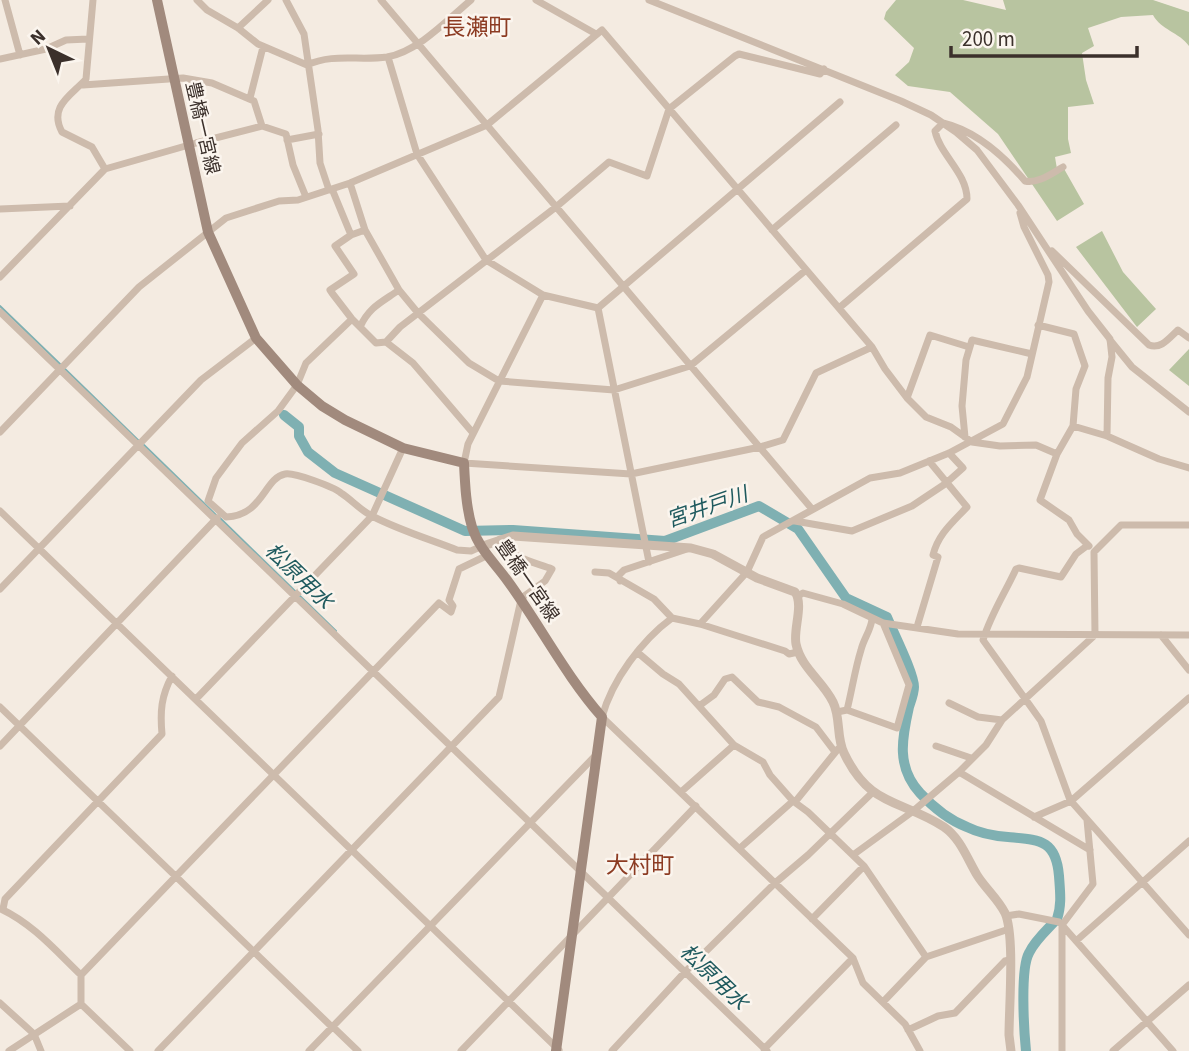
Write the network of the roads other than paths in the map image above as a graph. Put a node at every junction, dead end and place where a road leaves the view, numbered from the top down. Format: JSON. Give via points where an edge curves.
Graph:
{"nodes":[{"id":1,"x":5,"y":0,"type":"edge"},
{"id":2,"x":93,"y":0,"type":"edge"},
{"id":3,"x":157,"y":0,"type":"edge"},
{"id":4,"x":197,"y":0,"type":"edge"},
{"id":5,"x":268,"y":0,"type":"edge"},
{"id":6,"x":286,"y":0,"type":"edge"},
{"id":7,"x":381,"y":0,"type":"edge"},
{"id":8,"x":471,"y":0,"type":"edge"},
{"id":9,"x":536,"y":0,"type":"edge"},
{"id":10,"x":649,"y":0,"type":"edge"},
{"id":11,"x":238,"y":28,"type":"junction"},
{"id":12,"x":596,"y":34,"type":"junction"},
{"id":13,"x":88,"y":38,"type":"junction"},
{"id":14,"x":417,"y":44,"type":"junction"},
{"id":15,"x":263,"y":47,"type":"junction"},
{"id":16,"x":20,"y":55,"type":"junction"},
{"id":17,"x":388,"y":57,"type":"junction"},
{"id":18,"x":0,"y":59,"type":"edge"},
{"id":19,"x":310,"y":64,"type":"junction"},
{"id":20,"x":824,"y":69,"type":"junction"},
{"id":21,"x":173,"y":79,"type":"junction"},
{"id":22,"x":82,"y":84,"type":"junction"},
{"id":23,"x":250,"y":98,"type":"junction"},
{"id":24,"x":840,"y":102,"type":"dead end"},
{"id":25,"x":669,"y":109,"type":"junction"},
{"id":26,"x":943,"y":123,"type":"junction"},
{"id":27,"x":487,"y":125,"type":"junction"},
{"id":28,"x":896,"y":125,"type":"dead end"},
{"id":29,"x":262,"y":126,"type":"junction"},
{"id":30,"x":318,"y":134,"type":"junction"},
{"id":31,"x":287,"y":140,"type":"junction"},
{"id":32,"x":188,"y":145,"type":"junction"},
{"id":33,"x":417,"y":154,"type":"junction"},
{"id":34,"x":1063,"y":167,"type":"dead end"},
{"id":35,"x":105,"y":169,"type":"junction"},
{"id":36,"x":351,"y":183,"type":"junction"},
{"id":37,"x":330,"y":189,"type":"junction"},
{"id":38,"x":738,"y":190,"type":"junction"},
{"id":39,"x":306,"y":197,"type":"junction"},
{"id":40,"x":71,"y":205,"type":"junction"},
{"id":41,"x":1018,"y":205,"type":"junction"},
{"id":42,"x":556,"y":207,"type":"junction"},
{"id":43,"x":0,"y":209,"type":"edge"},
{"id":44,"x":365,"y":230,"type":"junction"},
{"id":45,"x":772,"y":230,"type":"junction"},
{"id":46,"x":208,"y":232,"type":"junction"},
{"id":47,"x":351,"y":235,"type":"junction"},
{"id":48,"x":1044,"y":243,"type":"junction"},
{"id":49,"x":486,"y":260,"type":"junction"},
{"id":50,"x":806,"y":270,"type":"junction"},
{"id":51,"x":0,"y":277,"type":"edge"},
{"id":52,"x":624,"y":287,"type":"junction"},
{"id":53,"x":399,"y":290,"type":"junction"},
{"id":54,"x":543,"y":295,"type":"junction"},
{"id":55,"x":598,"y":308,"type":"junction"},
{"id":56,"x":839,"y":308,"type":"junction"},
{"id":57,"x":0,"y":312,"type":"edge"},
{"id":58,"x":418,"y":313,"type":"junction"},
{"id":59,"x":352,"y":319,"type":"junction"},
{"id":60,"x":1038,"y":325,"type":"junction"},
{"id":61,"x":360,"y":327,"type":"junction"},
{"id":62,"x":257,"y":338,"type":"junction"},
{"id":63,"x":1189,"y":338,"type":"edge"},
{"id":64,"x":1110,"y":339,"type":"junction"},
{"id":65,"x":386,"y":342,"type":"junction"},
{"id":66,"x":872,"y":347,"type":"junction"},
{"id":67,"x":969,"y":347,"type":"junction"},
{"id":68,"x":1032,"y":354,"type":"junction"},
{"id":69,"x":690,"y":366,"type":"junction"},
{"id":70,"x":62,"y":368,"type":"junction"},
{"id":71,"x":499,"y":381,"type":"junction"},
{"id":72,"x":297,"y":385,"type":"junction"},
{"id":73,"x":614,"y":390,"type":"junction"},
{"id":74,"x":906,"y":398,"type":"junction"},
{"id":75,"x":1189,"y":412,"type":"edge"},
{"id":76,"x":1073,"y":426,"type":"junction"},
{"id":77,"x":0,"y":432,"type":"edge"},
{"id":78,"x":473,"y":433,"type":"junction"},
{"id":79,"x":1107,"y":436,"type":"junction"},
{"id":80,"x":969,"y":440,"type":"junction"},
{"id":81,"x":140,"y":444,"type":"junction"},
{"id":82,"x":760,"y":447,"type":"junction"},
{"id":83,"x":403,"y":448,"type":"junction"},
{"id":84,"x":948,"y":453,"type":"junction"},
{"id":85,"x":1057,"y":454,"type":"junction"},
{"id":86,"x":929,"y":461,"type":"junction"},
{"id":87,"x":464,"y":463,"type":"junction"},
{"id":88,"x":1189,"y":468,"type":"edge"},
{"id":89,"x":631,"y":474,"type":"junction"},
{"id":90,"x":945,"y":484,"type":"junction"},
{"id":91,"x":812,"y":509,"type":"junction"},
{"id":92,"x":0,"y":511,"type":"edge"},
{"id":93,"x":372,"y":516,"type":"junction"},
{"id":94,"x":218,"y":517,"type":"junction"},
{"id":95,"x":793,"y":521,"type":"junction"},
{"id":96,"x":1189,"y":525,"type":"edge"},
{"id":97,"x":500,"y":539,"type":"junction"},
{"id":98,"x":644,"y":541,"type":"junction"},
{"id":99,"x":1088,"y":545,"type":"junction"},
{"id":100,"x":481,"y":546,"type":"junction"},
{"id":101,"x":691,"y":548,"type":"junction"},
{"id":102,"x":39,"y":549,"type":"junction"},
{"id":103,"x":1094,"y":552,"type":"junction"},
{"id":104,"x":649,"y":562,"type":"junction"},
{"id":105,"x":595,"y":572,"type":"dead end"},
{"id":106,"x":747,"y":572,"type":"junction"},
{"id":107,"x":620,"y":580,"type":"junction"},
{"id":108,"x":0,"y":589,"type":"edge"},
{"id":109,"x":297,"y":595,"type":"junction"},
{"id":110,"x":798,"y":596,"type":"junction"},
{"id":111,"x":520,"y":600,"type":"junction"},
{"id":112,"x":672,"y":618,"type":"junction"},
{"id":113,"x":872,"y":619,"type":"junction"},
{"id":114,"x":118,"y":622,"type":"junction"},
{"id":115,"x":884,"y":623,"type":"junction"},
{"id":116,"x":700,"y":624,"type":"junction"},
{"id":117,"x":918,"y":627,"type":"junction"},
{"id":118,"x":1095,"y":635,"type":"junction"},
{"id":119,"x":1161,"y":635,"type":"junction"},
{"id":120,"x":1189,"y":635,"type":"edge"},
{"id":121,"x":984,"y":636,"type":"junction"},
{"id":122,"x":637,"y":652,"type":"junction"},
{"id":123,"x":798,"y":652,"type":"junction"},
{"id":124,"x":375,"y":670,"type":"junction"},
{"id":125,"x":1189,"y":670,"type":"edge"},
{"id":126,"x":173,"y":677,"type":"junction"},
{"id":127,"x":1025,"y":696,"type":"junction"},
{"id":128,"x":1189,"y":698,"type":"edge"},
{"id":129,"x":196,"y":699,"type":"junction"},
{"id":130,"x":949,"y":703,"type":"dead end"},
{"id":131,"x":699,"y":706,"type":"junction"},
{"id":132,"x":0,"y":707,"type":"edge"},
{"id":133,"x":847,"y":710,"type":"junction"},
{"id":134,"x":837,"y":712,"type":"junction"},
{"id":135,"x":602,"y":717,"type":"junction"},
{"id":136,"x":1002,"y":720,"type":"junction"},
{"id":137,"x":19,"y":726,"type":"junction"},
{"id":138,"x":452,"y":745,"type":"junction"},
{"id":139,"x":734,"y":745,"type":"junction"},
{"id":140,"x":0,"y":746,"type":"edge"},
{"id":141,"x":936,"y":746,"type":"dead end"},
{"id":142,"x":838,"y":749,"type":"junction"},
{"id":143,"x":598,"y":752,"type":"junction"},
{"id":144,"x":971,"y":758,"type":"junction"},
{"id":145,"x":959,"y":772,"type":"junction"},
{"id":146,"x":274,"y":774,"type":"junction"},
{"id":147,"x":681,"y":792,"type":"junction"},
{"id":148,"x":873,"y":792,"type":"junction"},
{"id":149,"x":97,"y":801,"type":"junction"},
{"id":150,"x":1071,"y":801,"type":"junction"},
{"id":151,"x":794,"y":802,"type":"junction"},
{"id":152,"x":696,"y":806,"type":"junction"},
{"id":153,"x":912,"y":812,"type":"junction"},
{"id":154,"x":1034,"y":817,"type":"junction"},
{"id":155,"x":1087,"y":819,"type":"junction"},
{"id":156,"x":530,"y":820,"type":"junction"},
{"id":157,"x":830,"y":833,"type":"junction"},
{"id":158,"x":1189,"y":841,"type":"edge"},
{"id":159,"x":740,"y":848,"type":"junction"},
{"id":160,"x":352,"y":850,"type":"junction"},
{"id":161,"x":1090,"y":850,"type":"junction"},
{"id":162,"x":853,"y":855,"type":"junction"},
{"id":163,"x":864,"y":866,"type":"junction"},
{"id":164,"x":580,"y":872,"type":"junction"},
{"id":165,"x":176,"y":877,"type":"junction"},
{"id":166,"x":1143,"y":882,"type":"junction"},
{"id":167,"x":775,"y":883,"type":"junction"},
{"id":168,"x":608,"y":895,"type":"junction"},
{"id":169,"x":1,"y":909,"type":"edge"},
{"id":170,"x":1006,"y":916,"type":"junction"},
{"id":171,"x":812,"y":919,"type":"junction"},
{"id":172,"x":1060,"y":923,"type":"junction"},
{"id":173,"x":431,"y":925,"type":"junction"},
{"id":174,"x":1009,"y":929,"type":"junction"},
{"id":175,"x":1189,"y":934,"type":"edge"},
{"id":176,"x":573,"y":935,"type":"junction"},
{"id":177,"x":1076,"y":941,"type":"junction"},
{"id":178,"x":254,"y":952,"type":"junction"},
{"id":179,"x":926,"y":957,"type":"junction"},
{"id":180,"x":853,"y":958,"type":"junction"},
{"id":181,"x":1009,"y":960,"type":"junction"},
{"id":182,"x":687,"y":971,"type":"junction"},
{"id":183,"x":81,"y":975,"type":"junction"},
{"id":184,"x":1189,"y":985,"type":"edge"},
{"id":185,"x":509,"y":1001,"type":"junction"},
{"id":186,"x":883,"y":1002,"type":"junction"},
{"id":187,"x":0,"y":1003,"type":"edge"},
{"id":188,"x":81,"y":1004,"type":"junction"},
{"id":189,"x":1147,"y":1021,"type":"junction"},
{"id":190,"x":333,"y":1027,"type":"junction"},
{"id":191,"x":908,"y":1031,"type":"junction"},
{"id":192,"x":34,"y":1034,"type":"junction"},
{"id":193,"x":558,"y":1050,"type":"edge"},
{"id":194,"x":765,"y":1050,"type":"edge"},
{"id":195,"x":917,"y":1050,"type":"edge"},
{"id":196,"x":9,"y":1051,"type":"edge"},
{"id":197,"x":41,"y":1051,"type":"edge"},
{"id":198,"x":130,"y":1051,"type":"edge"},
{"id":199,"x":158,"y":1051,"type":"edge"},
{"id":200,"x":309,"y":1051,"type":"edge"},
{"id":201,"x":358,"y":1051,"type":"edge"},
{"id":202,"x":461,"y":1051,"type":"edge"},
{"id":203,"x":612,"y":1051,"type":"edge"},
{"id":204,"x":1011,"y":1051,"type":"edge"},
{"id":205,"x":1062,"y":1051,"type":"edge"},
{"id":206,"x":1113,"y":1051,"type":"edge"},
{"id":207,"x":1173,"y":1051,"type":"edge"}],
"edges":[{"from":1,"to":16,"type":"street"},
{"from":2,"to":13,"type":"street"},
{"from":3,"to":21,"type":"main road","name":"豊橋一宮線"},
{"from":4,"to":11,"type":"street"},
{"from":5,"to":11,"type":"street"},
{"from":6,"to":19,"type":"street","via":[[304,34]]},
{"from":7,"to":14,"type":"street"},
{"from":8,"to":14,"type":"street"},
{"from":9,"to":12,"type":"street"},
{"from":10,"to":20,"type":"street"},
{"from":11,"to":15,"type":"street"},
{"from":12,"to":25,"type":"street","via":[[602,30]]},
{"from":12,"to":27,"type":"street"},
{"from":13,"to":16,"type":"street","via":[[65,40]]},
{"from":13,"to":22,"type":"street"},
{"from":14,"to":17,"type":"street"},
{"from":14,"to":27,"type":"street"},
{"from":15,"to":19,"type":"street"},
{"from":15,"to":23,"type":"street"},
{"from":16,"to":18,"type":"street"},
{"from":17,"to":19,"type":"street","via":[[330,57]]},
{"from":17,"to":33,"type":"street"},
{"from":19,"to":30,"type":"street"},
{"from":20,"to":25,"type":"street","via":[[820,74],[739,54]]},
{"from":20,"to":26,"type":"street"},
{"from":21,"to":22,"type":"street"},
{"from":21,"to":23,"type":"street","via":[[204,81]]},
{"from":21,"to":32,"type":"main road","name":"豊橋一宮線"},
{"from":22,"to":35,"type":"street","via":[[59,107],[59,125],[62,132],[92,147]]},
{"from":23,"to":29,"type":"street"},
{"from":24,"to":38,"type":"street"},
{"from":25,"to":38,"type":"street"},
{"from":25,"to":42,"type":"street","via":[[647,176],[609,162]]},
{"from":26,"to":34,"type":"street","via":[[984,142],[1030,183]]},
{"from":26,"to":41,"type":"street","via":[[977,150]]},
{"from":26,"to":56,"type":"street","via":[[935,131],[936,139],[958,173],[967,199]]},
{"from":27,"to":33,"type":"street"},
{"from":27,"to":42,"type":"street"},
{"from":28,"to":45,"type":"street"},
{"from":29,"to":31,"type":"street","via":[[286,134]]},
{"from":29,"to":32,"type":"street"},
{"from":30,"to":31,"type":"street"},
{"from":30,"to":37,"type":"street","via":[[320,163]]},
{"from":31,"to":39,"type":"street"},
{"from":32,"to":35,"type":"street"},
{"from":32,"to":46,"type":"main road","name":"豊橋一宮線"},
{"from":33,"to":36,"type":"street"},
{"from":33,"to":49,"type":"street"},
{"from":35,"to":40,"type":"street"},
{"from":36,"to":37,"type":"street"},
{"from":36,"to":44,"type":"street"},
{"from":37,"to":39,"type":"street"},
{"from":37,"to":47,"type":"street"},
{"from":38,"to":45,"type":"street"},
{"from":38,"to":52,"type":"street"},
{"from":39,"to":46,"type":"street","via":[[226,218]]},
{"from":40,"to":43,"type":"street"},
{"from":40,"to":51,"type":"street"},
{"from":41,"to":48,"type":"street"},
{"from":41,"to":60,"type":"street","via":[[1048,275]]},
{"from":42,"to":49,"type":"street"},
{"from":42,"to":52,"type":"street"},
{"from":44,"to":47,"type":"street"},
{"from":44,"to":53,"type":"street"},
{"from":45,"to":50,"type":"street"},
{"from":46,"to":62,"type":"main road","name":"豊橋一宮線"},
{"from":46,"to":70,"type":"street","via":[[139,287]]},
{"from":47,"to":59,"type":"street","via":[[335,246],[354,274],[330,290]]},
{"from":48,"to":63,"type":"street","via":[[1149,345],[1161,345],[1178,330]]},
{"from":48,"to":64,"type":"street"},
{"from":49,"to":54,"type":"street"},
{"from":49,"to":58,"type":"street"},
{"from":50,"to":56,"type":"street"},
{"from":50,"to":69,"type":"street"},
{"from":52,"to":55,"type":"street"},
{"from":52,"to":69,"type":"street"},
{"from":53,"to":58,"type":"street"},
{"from":53,"to":61,"type":"street","via":[[369,310]]},
{"from":54,"to":55,"type":"street"},
{"from":54,"to":71,"type":"street"},
{"from":55,"to":73,"type":"street"},
{"from":56,"to":66,"type":"street"},
{"from":57,"to":70,"type":"street"},
{"from":58,"to":65,"type":"street"},
{"from":58,"to":71,"type":"street","via":[[469,363]]},
{"from":59,"to":61,"type":"street"},
{"from":59,"to":72,"type":"street","via":[[306,363]]},
{"from":60,"to":68,"type":"street"},
{"from":60,"to":76,"type":"street","via":[[1074,334],[1085,366],[1076,389]]},
{"from":61,"to":65,"type":"street","via":[[376,343]]},
{"from":62,"to":72,"type":"main road","name":"豊橋一宮線"},
{"from":62,"to":81,"type":"street","via":[[201,380]]},
{"from":64,"to":75,"type":"street","via":[[1132,367]]},
{"from":64,"to":79,"type":"street"},
{"from":65,"to":78,"type":"street","via":[[413,363]]},
{"from":66,"to":74,"type":"street"},
{"from":66,"to":82,"type":"street","via":[[816,373],[783,440]]},
{"from":67,"to":68,"type":"street","via":[[972,340]]},
{"from":67,"to":74,"type":"street","via":[[930,335]]},
{"from":67,"to":80,"type":"street","via":[[962,406]]},
{"from":68,"to":80,"type":"street","via":[[1027,377],[1003,424]]},
{"from":69,"to":73,"type":"street"},
{"from":69,"to":82,"type":"street"},
{"from":70,"to":77,"type":"street"},
{"from":70,"to":81,"type":"street"},
{"from":71,"to":73,"type":"street"},
{"from":71,"to":78,"type":"street"},
{"from":72,"to":83,"type":"main road","name":"豊橋一宮線","via":[[345,421]]},
{"from":72,"to":94,"type":"street","via":[[216,478],[208,501]]},
{"from":73,"to":89,"type":"street"},
{"from":74,"to":80,"type":"street","via":[[926,418]]},
{"from":76,"to":79,"type":"street"},
{"from":76,"to":85,"type":"street"},
{"from":78,"to":87,"type":"street"},
{"from":79,"to":88,"type":"street"},
{"from":80,"to":84,"type":"street"},
{"from":80,"to":85,"type":"street","via":[[1000,446],[1036,445]]},
{"from":81,"to":94,"type":"street"},
{"from":81,"to":102,"type":"street"},
{"from":82,"to":89,"type":"street"},
{"from":82,"to":91,"type":"street"},
{"from":83,"to":87,"type":"main road","name":"豊橋一宮線"},
{"from":83,"to":93,"type":"street"},
{"from":84,"to":86,"type":"street"},
{"from":84,"to":90,"type":"street","via":[[962,468]]},
{"from":85,"to":99,"type":"street","via":[[1040,500],[1069,520]]},
{"from":86,"to":90,"type":"street"},
{"from":86,"to":91,"type":"street","via":[[900,473],[870,478]]},
{"from":87,"to":89,"type":"street"},
{"from":87,"to":100,"type":"main road","name":"豊橋一宮線","via":[[472,526]]},
{"from":89,"to":98,"type":"street"},
{"from":90,"to":95,"type":"street","via":[[912,506],[852,531]]},
{"from":90,"to":117,"type":"street","via":[[967,507],[936,544],[933,555],[937,557]]},
{"from":91,"to":95,"type":"street"},
{"from":92,"to":102,"type":"street"},
{"from":93,"to":94,"type":"street","via":[[338,491],[287,474],[277,478],[250,510]]},
{"from":93,"to":100,"type":"street","via":[[457,550]]},
{"from":93,"to":109,"type":"street"},
{"from":94,"to":109,"type":"street"},
{"from":94,"to":114,"type":"street"},
{"from":95,"to":106,"type":"street","via":[[763,537]]},
{"from":96,"to":103,"type":"street","via":[[1121,525]]},
{"from":97,"to":98,"type":"street"},
{"from":97,"to":100,"type":"street"},
{"from":97,"to":111,"type":"street","via":[[514,554],[552,569],[545,581]]},
{"from":98,"to":101,"type":"street"},
{"from":98,"to":104,"type":"street"},
{"from":99,"to":103,"type":"street"},
{"from":99,"to":121,"type":"street","via":[[1076,554],[1061,578],[1016,569]]},
{"from":100,"to":111,"type":"main road","name":"豊橋一宮線"},
{"from":100,"to":124,"type":"street","via":[[459,569],[449,600],[451,612],[439,603]]},
{"from":101,"to":104,"type":"street"},
{"from":101,"to":106,"type":"street"},
{"from":102,"to":108,"type":"street"},
{"from":102,"to":114,"type":"street"},
{"from":103,"to":118,"type":"street"},
{"from":104,"to":107,"type":"street","via":[[621,572]]},
{"from":105,"to":107,"type":"street"},
{"from":106,"to":110,"type":"street"},
{"from":106,"to":116,"type":"street"},
{"from":107,"to":112,"type":"street","via":[[654,599]]},
{"from":109,"to":124,"type":"street"},
{"from":109,"to":129,"type":"street"},
{"from":110,"to":113,"type":"street","via":[[803,593],[844,604]]},
{"from":110,"to":123,"type":"street"},
{"from":111,"to":135,"type":"main road","name":"豊橋一宮線"},
{"from":111,"to":138,"type":"street","via":[[499,697]]},
{"from":112,"to":116,"type":"street"},
{"from":112,"to":122,"type":"street"},
{"from":113,"to":115,"type":"street"},
{"from":113,"to":133,"type":"street"},
{"from":114,"to":126,"type":"street"},
{"from":114,"to":137,"type":"street"},
{"from":115,"to":117,"type":"street"},
{"from":115,"to":133,"type":"street","via":[[909,685],[897,728]]},
{"from":116,"to":123,"type":"street","via":[[789,654]]},
{"from":117,"to":121,"type":"street"},
{"from":118,"to":119,"type":"street"},
{"from":118,"to":121,"type":"street"},
{"from":118,"to":127,"type":"street"},
{"from":119,"to":120,"type":"street"},
{"from":119,"to":125,"type":"street"},
{"from":121,"to":127,"type":"street"},
{"from":122,"to":131,"type":"street"},
{"from":122,"to":135,"type":"street","via":[[614,687]]},
{"from":123,"to":134,"type":"street"},
{"from":124,"to":138,"type":"street"},
{"from":124,"to":146,"type":"street"},
{"from":126,"to":129,"type":"street"},
{"from":126,"to":149,"type":"street","via":[[161,704],[162,734]]},
{"from":127,"to":136,"type":"street"},
{"from":127,"to":150,"type":"street","via":[[1041,721]]},
{"from":128,"to":150,"type":"street"},
{"from":129,"to":146,"type":"street"},
{"from":130,"to":136,"type":"street","via":[[978,717]]},
{"from":131,"to":139,"type":"street"},
{"from":131,"to":142,"type":"street","via":[[732,677],[758,702],[779,707],[816,727]]},
{"from":132,"to":137,"type":"street"},
{"from":133,"to":134,"type":"street"},
{"from":134,"to":142,"type":"street"},
{"from":135,"to":143,"type":"main road"},
{"from":135,"to":147,"type":"street"},
{"from":136,"to":144,"type":"street"},
{"from":137,"to":140,"type":"street"},
{"from":137,"to":149,"type":"street"},
{"from":138,"to":156,"type":"street"},
{"from":138,"to":160,"type":"street"},
{"from":139,"to":147,"type":"street"},
{"from":139,"to":151,"type":"street","via":[[763,762]]},
{"from":141,"to":144,"type":"street"},
{"from":142,"to":148,"type":"street"},
{"from":142,"to":151,"type":"street"},
{"from":143,"to":156,"type":"street"},
{"from":143,"to":164,"type":"main road"},
{"from":144,"to":145,"type":"street"},
{"from":145,"to":153,"type":"street"},
{"from":145,"to":154,"type":"street"},
{"from":146,"to":160,"type":"street"},
{"from":146,"to":165,"type":"street"},
{"from":147,"to":152,"type":"street"},
{"from":148,"to":153,"type":"street"},
{"from":148,"to":157,"type":"street"},
{"from":149,"to":165,"type":"street"},
{"from":149,"to":169,"type":"street","via":[[5,899]]},
{"from":150,"to":154,"type":"street"},
{"from":150,"to":155,"type":"street"},
{"from":151,"to":157,"type":"street"},
{"from":151,"to":159,"type":"street"},
{"from":152,"to":159,"type":"street"},
{"from":152,"to":168,"type":"street"},
{"from":153,"to":162,"type":"street"},
{"from":153,"to":170,"type":"street","via":[[943,827],[957,840]]},
{"from":154,"to":161,"type":"street"},
{"from":155,"to":161,"type":"street"},
{"from":155,"to":166,"type":"street"},
{"from":156,"to":164,"type":"street"},
{"from":156,"to":173,"type":"street"},
{"from":157,"to":162,"type":"street"},
{"from":157,"to":167,"type":"street"},
{"from":158,"to":166,"type":"street"},
{"from":159,"to":167,"type":"street"},
{"from":160,"to":173,"type":"street"},
{"from":160,"to":178,"type":"street"},
{"from":161,"to":172,"type":"street","via":[[1093,884]]},
{"from":162,"to":163,"type":"street"},
{"from":163,"to":171,"type":"street"},
{"from":163,"to":179,"type":"street"},
{"from":164,"to":168,"type":"street"},
{"from":164,"to":176,"type":"main road"},
{"from":165,"to":178,"type":"street"},
{"from":165,"to":183,"type":"street"},
{"from":166,"to":175,"type":"street"},
{"from":166,"to":177,"type":"street"},
{"from":167,"to":171,"type":"street"},
{"from":167,"to":182,"type":"street"},
{"from":168,"to":176,"type":"street"},
{"from":168,"to":182,"type":"street"},
{"from":169,"to":183,"type":"street","via":[[40,936]]},
{"from":170,"to":172,"type":"street","via":[[1019,914]]},
{"from":170,"to":174,"type":"street"},
{"from":171,"to":180,"type":"street"},
{"from":172,"to":177,"type":"street"},
{"from":172,"to":205,"type":"street"},
{"from":173,"to":185,"type":"street"},
{"from":173,"to":190,"type":"street"},
{"from":174,"to":179,"type":"street"},
{"from":174,"to":181,"type":"street"},
{"from":176,"to":185,"type":"street"},
{"from":176,"to":193,"type":"main road"},
{"from":177,"to":189,"type":"street"},
{"from":178,"to":190,"type":"street"},
{"from":178,"to":199,"type":"street"},
{"from":179,"to":186,"type":"street"},
{"from":180,"to":186,"type":"street","via":[[863,983]]},
{"from":180,"to":194,"type":"street"},
{"from":181,"to":191,"type":"street","via":[[955,1013]]},
{"from":181,"to":204,"type":"street"},
{"from":182,"to":194,"type":"street"},
{"from":182,"to":203,"type":"street"},
{"from":183,"to":188,"type":"street"},
{"from":184,"to":189,"type":"street"},
{"from":185,"to":193,"type":"street"},
{"from":185,"to":202,"type":"street"},
{"from":186,"to":191,"type":"street"},
{"from":187,"to":192,"type":"street"},
{"from":188,"to":192,"type":"street"},
{"from":188,"to":198,"type":"street"},
{"from":189,"to":206,"type":"street"},
{"from":189,"to":207,"type":"street"},
{"from":190,"to":200,"type":"street"},
{"from":190,"to":201,"type":"street"},
{"from":191,"to":195,"type":"street"},
{"from":192,"to":196,"type":"street"},
{"from":192,"to":197,"type":"street"}]}
